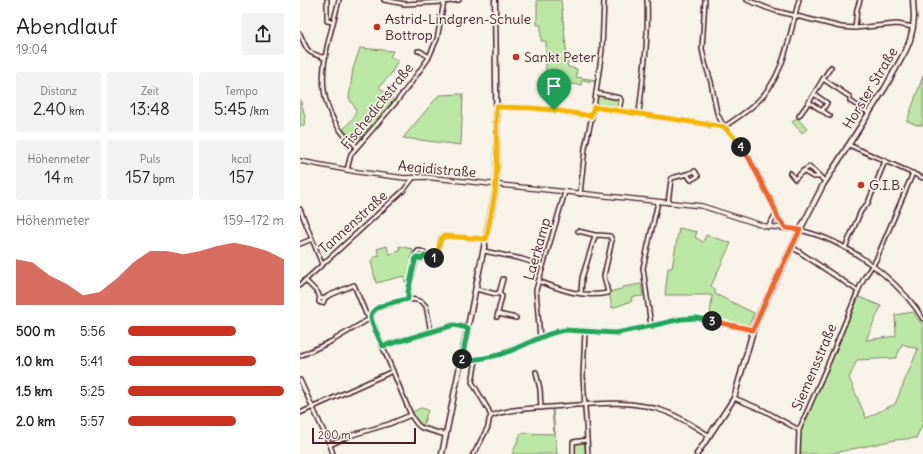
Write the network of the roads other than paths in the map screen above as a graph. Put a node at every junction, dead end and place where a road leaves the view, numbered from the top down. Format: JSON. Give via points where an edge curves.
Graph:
{"nodes":[{"id":1,"x":327,"y":0,"type":"edge"},
{"id":2,"x":338,"y":0,"type":"edge"},
{"id":3,"x":386,"y":0,"type":"edge"},
{"id":4,"x":459,"y":0,"type":"edge"},
{"id":5,"x":495,"y":0,"type":"edge"},
{"id":6,"x":604,"y":0,"type":"edge"},
{"id":7,"x":647,"y":0,"type":"edge"},
{"id":8,"x":705,"y":0,"type":"edge"},
{"id":9,"x":747,"y":0,"type":"edge"},
{"id":10,"x":799,"y":0,"type":"edge"},
{"id":11,"x":860,"y":0,"type":"edge"},
{"id":12,"x":913,"y":0,"type":"edge"},
{"id":13,"x":444,"y":1,"type":"edge"},
{"id":14,"x":794,"y":16,"type":"junction"},
{"id":15,"x":333,"y":22,"type":"junction"},
{"id":16,"x":912,"y":26,"type":"junction"},
{"id":17,"x":855,"y":28,"type":"junction"},
{"id":18,"x":300,"y":34,"type":"edge"},
{"id":19,"x":418,"y":51,"type":"dead end"},
{"id":20,"x":429,"y":56,"type":"junction"},
{"id":21,"x":325,"y":58,"type":"junction"},
{"id":22,"x":831,"y":67,"type":"dead end"},
{"id":23,"x":823,"y":79,"type":"junction"},
{"id":24,"x":596,"y":93,"type":"junction"},
{"id":25,"x":814,"y":94,"type":"junction"},
{"id":26,"x":809,"y":102,"type":"junction"},
{"id":27,"x":496,"y":107,"type":"junction"},
{"id":28,"x":594,"y":107,"type":"junction"},
{"id":29,"x":619,"y":111,"type":"junction"},
{"id":30,"x":822,"y":111,"type":"junction"},
{"id":31,"x":869,"y":113,"type":"junction"},
{"id":32,"x":639,"y":114,"type":"junction"},
{"id":33,"x":591,"y":116,"type":"junction"},
{"id":34,"x":799,"y":116,"type":"dead end"},
{"id":35,"x":830,"y":116,"type":"dead end"},
{"id":36,"x":724,"y":127,"type":"junction"},
{"id":37,"x":849,"y":145,"type":"junction"},
{"id":38,"x":356,"y":146,"type":"junction"},
{"id":39,"x":300,"y":161,"type":"edge"},
{"id":40,"x":885,"y":161,"type":"junction"},
{"id":41,"x":347,"y":170,"type":"junction"},
{"id":42,"x":803,"y":171,"type":"junction"},
{"id":43,"x":790,"y":173,"type":"dead end"},
{"id":44,"x":913,"y":173,"type":"junction"},
{"id":45,"x":687,"y":174,"type":"dead end"},
{"id":46,"x":819,"y":177,"type":"junction"},
{"id":47,"x":413,"y":178,"type":"junction"},
{"id":48,"x":923,"y":178,"type":"edge"},
{"id":49,"x":825,"y":181,"type":"junction"},
{"id":50,"x":496,"y":185,"type":"junction"},
{"id":51,"x":565,"y":192,"type":"junction"},
{"id":52,"x":580,"y":194,"type":"junction"},
{"id":53,"x":658,"y":202,"type":"junction"},
{"id":54,"x":668,"y":203,"type":"junction"},
{"id":55,"x":300,"y":209,"type":"edge"},
{"id":56,"x":776,"y":213,"type":"junction"},
{"id":57,"x":768,"y":227,"type":"junction"},
{"id":58,"x":786,"y":228,"type":"junction"},
{"id":59,"x":800,"y":230,"type":"junction"},
{"id":60,"x":578,"y":231,"type":"dead end"},
{"id":61,"x":595,"y":236,"type":"junction"},
{"id":62,"x":312,"y":239,"type":"junction"},
{"id":63,"x":486,"y":239,"type":"junction"},
{"id":64,"x":300,"y":244,"type":"edge"},
{"id":65,"x":792,"y":247,"type":"junction"},
{"id":66,"x":845,"y":248,"type":"junction"},
{"id":67,"x":484,"y":250,"type":"junction"},
{"id":68,"x":424,"y":256,"type":"junction"},
{"id":69,"x":416,"y":257,"type":"junction"},
{"id":70,"x":322,"y":264,"type":"junction"},
{"id":71,"x":872,"y":265,"type":"junction"},
{"id":72,"x":543,"y":266,"type":"junction"},
{"id":73,"x":503,"y":279,"type":"dead end"},
{"id":74,"x":305,"y":280,"type":"junction"},
{"id":75,"x":538,"y":282,"type":"junction"},
{"id":76,"x":300,"y":285,"type":"edge"},
{"id":77,"x":476,"y":289,"type":"junction"},
{"id":78,"x":858,"y":291,"type":"junction"},
{"id":79,"x":499,"y":293,"type":"junction"},
{"id":80,"x":581,"y":294,"type":"junction"},
{"id":81,"x":408,"y":299,"type":"junction"},
{"id":82,"x":371,"y":318,"type":"junction"},
{"id":83,"x":516,"y":318,"type":"dead end"},
{"id":84,"x":923,"y":319,"type":"edge"},
{"id":85,"x":651,"y":326,"type":"junction"},
{"id":86,"x":468,"y":328,"type":"junction"},
{"id":87,"x":753,"y":330,"type":"junction"},
{"id":88,"x":585,"y":331,"type":"junction"},
{"id":89,"x":431,"y":332,"type":"junction"},
{"id":90,"x":540,"y":338,"type":"junction"},
{"id":91,"x":383,"y":346,"type":"junction"},
{"id":92,"x":300,"y":356,"type":"edge"},
{"id":93,"x":476,"y":360,"type":"junction"},
{"id":94,"x":462,"y":361,"type":"junction"},
{"id":95,"x":393,"y":371,"type":"junction"},
{"id":96,"x":536,"y":372,"type":"dead end"},
{"id":97,"x":300,"y":380,"type":"edge"},
{"id":98,"x":734,"y":398,"type":"junction"},
{"id":99,"x":584,"y":404,"type":"junction"},
{"id":100,"x":312,"y":407,"type":"junction"},
{"id":101,"x":541,"y":408,"type":"junction"},
{"id":102,"x":300,"y":413,"type":"edge"},
{"id":103,"x":411,"y":415,"type":"junction"},
{"id":104,"x":491,"y":416,"type":"junction"},
{"id":105,"x":799,"y":430,"type":"junction"},
{"id":106,"x":446,"y":435,"type":"junction"},
{"id":107,"x":710,"y":436,"type":"junction"},
{"id":108,"x":587,"y":440,"type":"junction"},
{"id":109,"x":330,"y":445,"type":"junction"},
{"id":110,"x":333,"y":454,"type":"edge"},
{"id":111,"x":442,"y":454,"type":"edge"},
{"id":112,"x":473,"y":454,"type":"edge"},
{"id":113,"x":573,"y":454,"type":"edge"},
{"id":114,"x":588,"y":454,"type":"edge"},
{"id":115,"x":697,"y":454,"type":"edge"},
{"id":116,"x":798,"y":454,"type":"edge"}],
"edges":[{"from":1,"to":15,"type":"street","via":[[327,21]]},
{"from":2,"to":15,"type":"street"},
{"from":3,"to":13,"type":"street","via":[[405,4]]},
{"from":4,"to":13,"type":"street"},
{"from":5,"to":27,"type":"main road"},
{"from":6,"to":24,"type":"street","via":[[602,50]]},
{"from":7,"to":32,"type":"street","via":[[646,52]]},
{"from":8,"to":36,"type":"street","via":[[702,49]]},
{"from":9,"to":14,"type":"street"},
{"from":10,"to":14,"type":"street"},
{"from":11,"to":17,"type":"street"},
{"from":12,"to":16,"type":"main road","name":"Horster Straße"},
{"from":13,"to":20,"type":"street","name":"Fischedickstraße","via":[[437,39]]},
{"from":14,"to":17,"type":"street"},
{"from":14,"to":36,"type":"street","via":[[780,70],[773,82],[756,103]]},
{"from":15,"to":21,"type":"street"},
{"from":16,"to":17,"type":"street","via":[[897,24]]},
{"from":16,"to":31,"type":"main road","name":"Horster Straße","via":[[906,50]]},
{"from":18,"to":21,"type":"street","via":[[309,52]]},
{"from":19,"to":20,"type":"street","name":"Fischedickstraße"},
{"from":20,"to":38,"type":"street","name":"Fischedickstraße","via":[[397,101]]},
{"from":21,"to":38,"type":"street","via":[[323,76],[327,106],[341,132]]},
{"from":22,"to":23,"type":"street"},
{"from":23,"to":25,"type":"street"},
{"from":23,"to":31,"type":"street"},
{"from":24,"to":28,"type":"street"},
{"from":24,"to":29,"type":"street","via":[[620,98]]},
{"from":25,"to":26,"type":"street"},
{"from":25,"to":30,"type":"street","via":[[827,103]]},
{"from":26,"to":30,"type":"street"},
{"from":26,"to":34,"type":"street"},
{"from":27,"to":33,"type":"street","via":[[554,110]]},
{"from":27,"to":50,"type":"main road"},
{"from":28,"to":29,"type":"street"},
{"from":28,"to":33,"type":"street"},
{"from":29,"to":32,"type":"street"},
{"from":30,"to":35,"type":"street"},
{"from":31,"to":37,"type":"main road","name":"Horster Straße"},
{"from":32,"to":36,"type":"street"},
{"from":33,"to":52,"type":"street"},
{"from":36,"to":56,"type":"street","via":[[749,158]]},
{"from":37,"to":40,"type":"street"},
{"from":37,"to":49,"type":"main road","name":"Horster Straße"},
{"from":38,"to":41,"type":"street","name":"Fischedickstraße","via":[[349,157]]},
{"from":39,"to":41,"type":"street","name":"Aegidistraße"},
{"from":40,"to":44,"type":"street"},
{"from":40,"to":66,"type":"street","via":[[868,203]]},
{"from":41,"to":47,"type":"street","name":"Aegidistraße"},
{"from":42,"to":43,"type":"street","via":[[794,180]]},
{"from":42,"to":46,"type":"street","via":[[813,177]]},
{"from":42,"to":46,"type":"street","via":[[809,167],[816,171]]},
{"from":44,"to":48,"type":"street"},
{"from":44,"to":71,"type":"street","name":"Siemensstraße"},
{"from":45,"to":54,"type":"street","via":[[672,178]]},
{"from":46,"to":49,"type":"street"},
{"from":47,"to":50,"type":"street","name":"Aegidistraße"},
{"from":47,"to":70,"type":"street","name":"Tannenstraße","via":[[404,190]]},
{"from":49,"to":59,"type":"main road","name":"Horster Straße"},
{"from":50,"to":51,"type":"street","name":"Aegidistraße"},
{"from":50,"to":63,"type":"main road"},
{"from":51,"to":52,"type":"street","name":"Aegidistraße"},
{"from":51,"to":72,"type":"street","name":"Laerkamp"},
{"from":52,"to":53,"type":"street","name":"Aegidistraße"},
{"from":53,"to":54,"type":"street","name":"Aegidistraße"},
{"from":53,"to":85,"type":"street","via":[[643,268]]},
{"from":54,"to":57,"type":"street","name":"Aegidistraße","via":[[702,206]]},
{"from":55,"to":62,"type":"street"},
{"from":56,"to":57,"type":"street"},
{"from":56,"to":58,"type":"street"},
{"from":57,"to":58,"type":"street","name":"Aegidistraße"},
{"from":58,"to":59,"type":"street","name":"Aegidistraße"},
{"from":59,"to":65,"type":"main road","name":"Horster Straße"},
{"from":59,"to":66,"type":"street"},
{"from":60,"to":61,"type":"street"},
{"from":61,"to":80,"type":"street","via":[[582,278]]},
{"from":61,"to":80,"type":"street","via":[[609,236],[612,239],[604,276],[608,293]]},
{"from":62,"to":64,"type":"street"},
{"from":62,"to":70,"type":"street"},
{"from":63,"to":67,"type":"main road"},
{"from":63,"to":68,"type":"street","via":[[444,236],[437,256]]},
{"from":65,"to":78,"type":"street"},
{"from":65,"to":87,"type":"main road","name":"Horster Straße"},
{"from":66,"to":71,"type":"street"},
{"from":67,"to":72,"type":"street"},
{"from":67,"to":77,"type":"main road"},
{"from":68,"to":69,"type":"street","via":[[421,259]]},
{"from":68,"to":69,"type":"street","via":[[420,251]]},
{"from":69,"to":81,"type":"street"},
{"from":70,"to":74,"type":"street","name":"Tannenstraße"},
{"from":71,"to":78,"type":"street","name":"Siemensstraße"},
{"from":71,"to":84,"type":"street","via":[[905,296]]},
{"from":72,"to":75,"type":"street","name":"Laerkamp"},
{"from":73,"to":79,"type":"street"},
{"from":74,"to":76,"type":"street","name":"Tannenstraße"},
{"from":74,"to":82,"type":"street","via":[[322,299],[354,284],[366,314]]},
{"from":75,"to":80,"type":"street"},
{"from":75,"to":90,"type":"street","name":"Laerkamp","via":[[536,290]]},
{"from":77,"to":79,"type":"street"},
{"from":77,"to":86,"type":"main road"},
{"from":78,"to":105,"type":"street","name":"Siemensstraße"},
{"from":79,"to":83,"type":"street","via":[[502,296],[498,315]]},
{"from":81,"to":82,"type":"street","via":[[377,308]]},
{"from":81,"to":89,"type":"street","via":[[422,302],[426,306]]},
{"from":82,"to":91,"type":"street"},
{"from":82,"to":92,"type":"street"},
{"from":85,"to":87,"type":"street","via":[[697,318]]},
{"from":85,"to":88,"type":"street","via":[[616,333]]},
{"from":86,"to":89,"type":"street","via":[[454,325]]},
{"from":86,"to":94,"type":"main road"},
{"from":87,"to":98,"type":"main road","name":"Horster Straße"},
{"from":88,"to":90,"type":"street","via":[[565,330]]},
{"from":88,"to":99,"type":"street"},
{"from":89,"to":91,"type":"street"},
{"from":90,"to":93,"type":"street","via":[[497,356]]},
{"from":91,"to":95,"type":"street"},
{"from":93,"to":94,"type":"street"},
{"from":93,"to":104,"type":"street","via":[[472,382]]},
{"from":94,"to":106,"type":"main road"},
{"from":95,"to":100,"type":"street"},
{"from":95,"to":103,"type":"street"},
{"from":96,"to":101,"type":"street"},
{"from":97,"to":100,"type":"street"},
{"from":98,"to":105,"type":"street","via":[[765,410]]},
{"from":98,"to":107,"type":"main road","name":"Horster Straße"},
{"from":99,"to":101,"type":"street"},
{"from":99,"to":107,"type":"street","via":[[641,405],[685,420]]},
{"from":99,"to":108,"type":"street"},
{"from":100,"to":102,"type":"street"},
{"from":100,"to":109,"type":"street"},
{"from":101,"to":104,"type":"street"},
{"from":103,"to":106,"type":"street","via":[[419,426]]},
{"from":103,"to":109,"type":"street"},
{"from":104,"to":112,"type":"street"},
{"from":105,"to":116,"type":"street","name":"Siemensstraße"},
{"from":106,"to":111,"type":"main road"},
{"from":107,"to":115,"type":"main road","name":"Horster Straße"},
{"from":108,"to":113,"type":"street","via":[[573,442]]},
{"from":108,"to":114,"type":"street"},
{"from":109,"to":110,"type":"street"}]}
